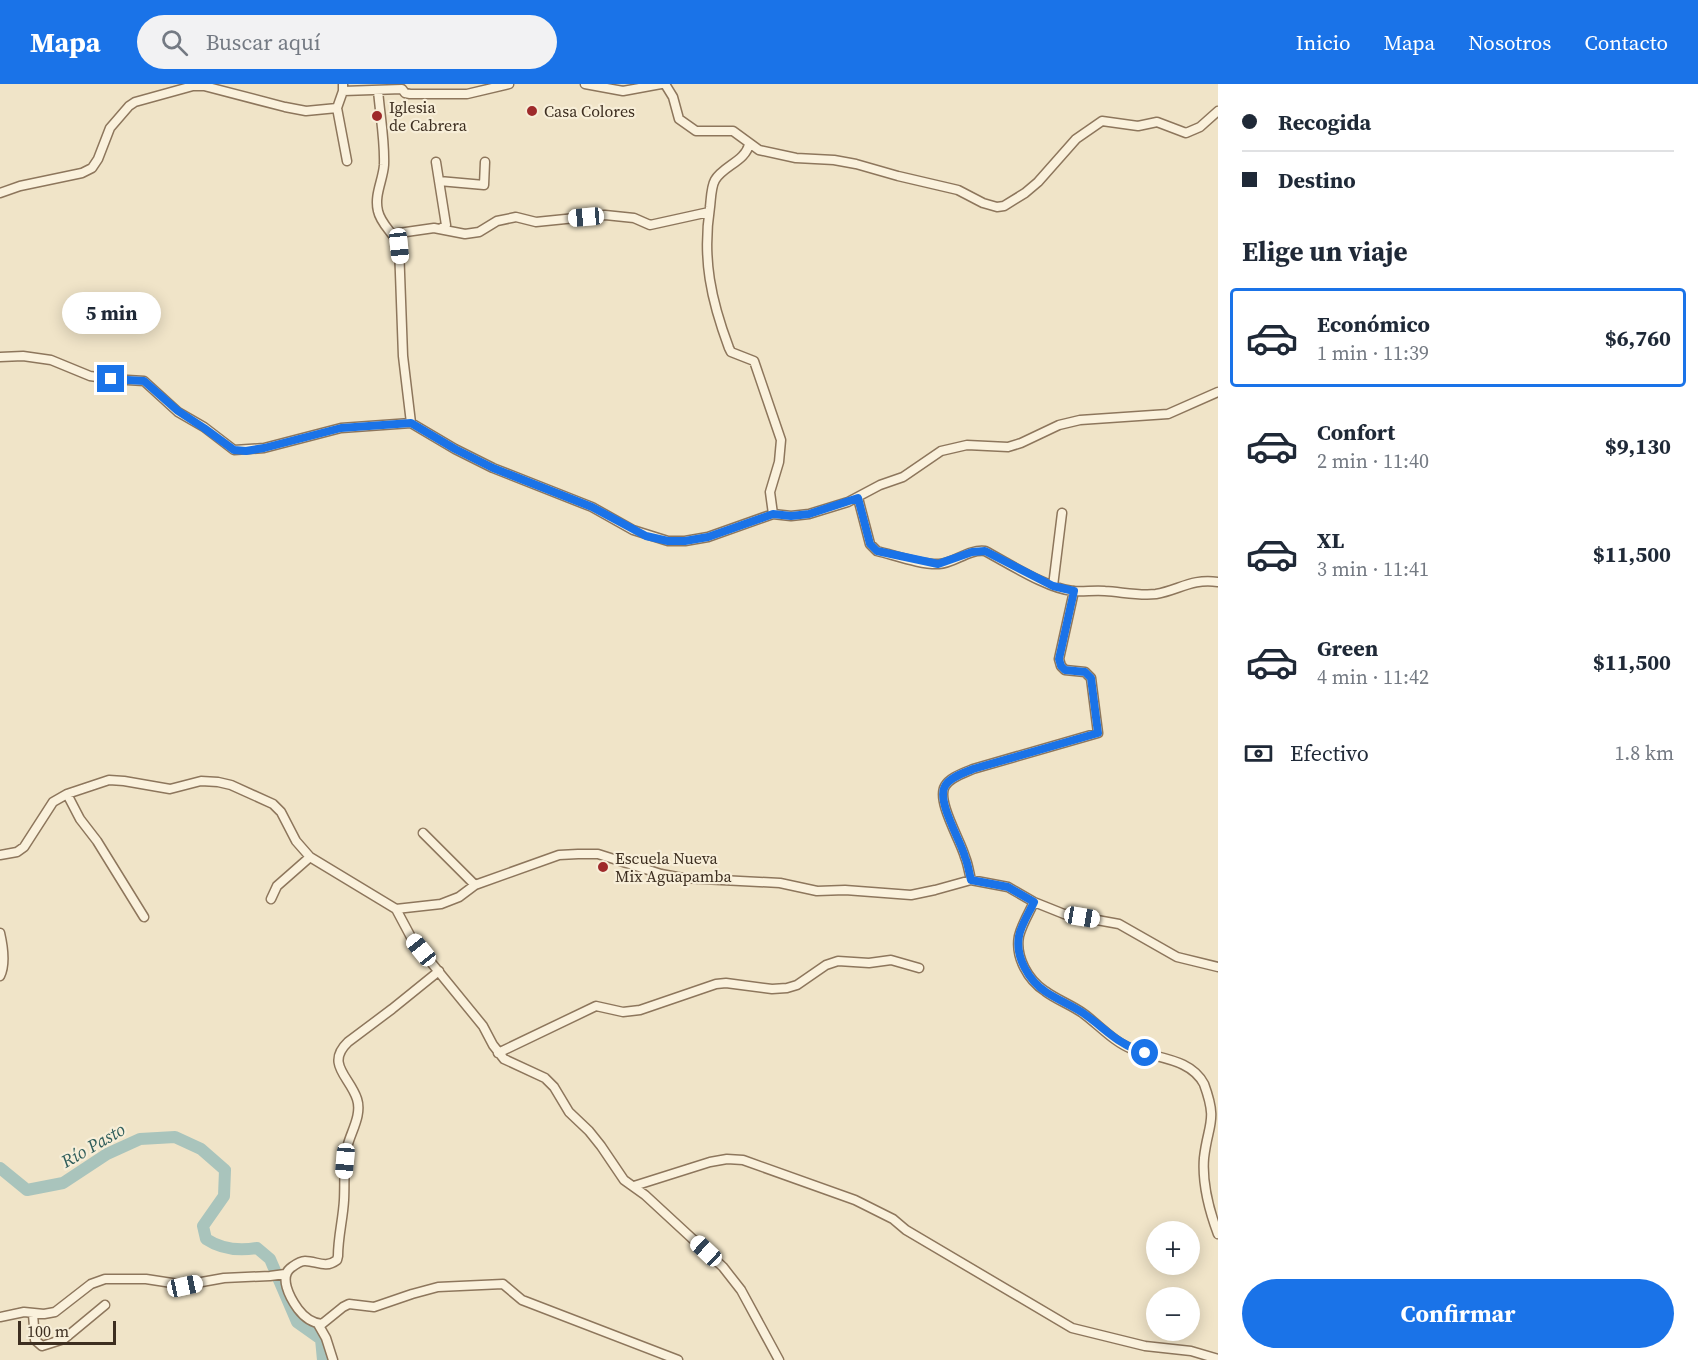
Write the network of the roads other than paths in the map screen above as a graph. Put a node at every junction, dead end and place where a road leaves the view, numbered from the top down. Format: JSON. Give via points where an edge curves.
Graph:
{"nodes":[{"id":1,"x":509,"y":84,"type":"edge"},
{"id":2,"x":585,"y":84,"type":"edge"},
{"id":3,"x":663,"y":84,"type":"edge"},
{"id":4,"x":402,"y":86,"type":"edge"},
{"id":5,"x":343,"y":87,"type":"edge"},
{"id":6,"x":378,"y":90,"type":"junction"},
{"id":7,"x":338,"y":108,"type":"junction"},
{"id":8,"x":1218,"y":111,"type":"edge"},
{"id":9,"x":749,"y":144,"type":"junction"},
{"id":10,"x":347,"y":161,"type":"dead end"},
{"id":11,"x":436,"y":162,"type":"dead end"},
{"id":12,"x":485,"y":162,"type":"dead end"},
{"id":13,"x":439,"y":181,"type":"junction"},
{"id":14,"x":0,"y":193,"type":"edge"},
{"id":15,"x":709,"y":212,"type":"junction"},
{"id":16,"x":440,"y":229,"type":"junction"},
{"id":17,"x":392,"y":234,"type":"junction"},
{"id":18,"x":0,"y":357,"type":"edge"},
{"id":19,"x":1218,"y":392,"type":"edge"},
{"id":20,"x":411,"y":423,"type":"junction"},
{"id":21,"x":858,"y":498,"type":"junction"},
{"id":22,"x":1062,"y":513,"type":"dead end"},
{"id":23,"x":773,"y":514,"type":"junction"},
{"id":24,"x":1218,"y":582,"type":"edge"},
{"id":25,"x":1053,"y":586,"type":"junction"},
{"id":26,"x":1074,"y":591,"type":"junction"},
{"id":27,"x":68,"y":794,"type":"junction"},
{"id":28,"x":423,"y":833,"type":"dead end"},
{"id":29,"x":0,"y":854,"type":"edge"},
{"id":30,"x":310,"y":857,"type":"junction"},
{"id":31,"x":971,"y":880,"type":"junction"},
{"id":32,"x":475,"y":885,"type":"junction"},
{"id":33,"x":271,"y":899,"type":"dead end"},
{"id":34,"x":1034,"y":902,"type":"junction"},
{"id":35,"x":396,"y":909,"type":"junction"},
{"id":36,"x":144,"y":917,"type":"dead end"},
{"id":37,"x":0,"y":933,"type":"edge"},
{"id":38,"x":1218,"y":967,"type":"edge"},
{"id":39,"x":919,"y":968,"type":"dead end"},
{"id":40,"x":439,"y":971,"type":"junction"},
{"id":41,"x":0,"y":976,"type":"edge"},
{"id":42,"x":498,"y":1053,"type":"junction"},
{"id":43,"x":634,"y":1186,"type":"junction"},
{"id":44,"x":1218,"y":1234,"type":"edge"},
{"id":45,"x":278,"y":1275,"type":"junction"},
{"id":46,"x":105,"y":1305,"type":"dead end"},
{"id":47,"x":33,"y":1314,"type":"junction"},
{"id":48,"x":0,"y":1317,"type":"edge"},
{"id":49,"x":318,"y":1324,"type":"junction"},
{"id":50,"x":1218,"y":1359,"type":"edge"},
{"id":51,"x":333,"y":1360,"type":"edge"},
{"id":52,"x":678,"y":1360,"type":"edge"},
{"id":53,"x":779,"y":1360,"type":"edge"}],
"edges":[{"from":1,"to":4,"type":"street","via":[[467,94],[405,93]]},
{"from":2,"to":3,"type":"street","via":[[623,91]]},
{"from":3,"to":9,"type":"street","via":[[673,97],[680,119],[689,127],[696,131],[733,131]]},
{"from":4,"to":6,"type":"street"},
{"from":5,"to":6,"type":"street"},
{"from":5,"to":7,"type":"street"},
{"from":6,"to":17,"type":"street","via":[[384,158],[378,210]]},
{"from":7,"to":10,"type":"street"},
{"from":7,"to":14,"type":"street","via":[[285,108],[193,86],[129,106],[110,129],[92,168]]},
{"from":8,"to":9,"type":"street","via":[[1186,134],[1157,122],[1138,126],[1102,121],[1076,139],[1025,193],[997,207],[947,186],[834,160],[796,158]]},
{"from":9,"to":15,"type":"street","via":[[746,153],[715,179]]},
{"from":11,"to":13,"type":"street"},
{"from":12,"to":13,"type":"street","via":[[484,185]]},
{"from":13,"to":16,"type":"street","via":[[446,225]]},
{"from":15,"to":16,"type":"street","via":[[650,225],[634,218],[605,215],[536,222],[516,217],[465,234]]},
{"from":15,"to":23,"type":"street","via":[[708,278],[714,308],[731,352],[754,361],[781,440],[770,492]]},
{"from":16,"to":17,"type":"street"},
{"from":17,"to":20,"type":"street","via":[[400,257],[403,356]]},
{"from":18,"to":20,"type":"street","via":[[51,360],[90,376],[144,381],[178,411],[234,450],[264,448],[341,428]]},
{"from":19,"to":21,"type":"street","via":[[1168,414],[1080,420],[1008,447],[967,445],[941,451],[903,477]]},
{"from":20,"to":23,"type":"street","via":[[493,468],[592,507],[646,536],[685,541]]},
{"from":21,"to":23,"type":"street","via":[[809,514]]},
{"from":21,"to":25,"type":"street","via":[[870,544],[877,551],[938,564],[985,551]]},
{"from":22,"to":25,"type":"street"},
{"from":24,"to":26,"type":"street","via":[[1189,583],[1157,594]]},
{"from":25,"to":26,"type":"street"},
{"from":26,"to":31,"type":"street","via":[[1059,659],[1065,670],[1085,672],[1091,678],[1098,733],[973,769],[945,786],[946,810]]},
{"from":27,"to":29,"type":"street","via":[[53,802],[24,847]]},
{"from":27,"to":30,"type":"street","via":[[109,780],[170,789],[201,782],[231,785],[273,804]]},
{"from":27,"to":36,"type":"street"},
{"from":28,"to":32,"type":"street"},
{"from":30,"to":33,"type":"street","via":[[277,886]]},
{"from":30,"to":35,"type":"street"},
{"from":31,"to":32,"type":"street","via":[[911,895],[817,891],[780,883],[683,878],[598,854],[578,854],[559,855]]},
{"from":31,"to":34,"type":"street","via":[[1008,887]]},
{"from":32,"to":35,"type":"street","via":[[441,904]]},
{"from":34,"to":38,"type":"street","via":[[1064,914],[1119,924],[1177,957]]},
{"from":34,"to":44,"type":"street","via":[[1018,946],[1035,984],[1084,1014],[1119,1043],[1190,1067],[1205,1084],[1216,1113],[1204,1159],[1209,1209]]},
{"from":35,"to":40,"type":"street","via":[[412,939]]},
{"from":37,"to":41,"type":"street"},
{"from":39,"to":42,"type":"street","via":[[891,960],[838,961],[787,988],[726,983],[640,1010],[623,1012],[596,1006]]},
{"from":40,"to":42,"type":"street","via":[[483,1026]]},
{"from":40,"to":45,"type":"street","via":[[342,1048],[338,1062],[358,1108],[346,1148],[337,1260],[327,1265],[300,1262]]},
{"from":42,"to":43,"type":"street","via":[[514,1065],[545,1078],[624,1180]]},
{"from":43,"to":50,"type":"street","via":[[710,1162],[743,1160],[837,1192],[893,1219],[1072,1328]]},
{"from":43,"to":53,"type":"street","via":[[723,1266],[741,1290]]},
{"from":45,"to":47,"type":"street","via":[[224,1278],[185,1286],[146,1279],[105,1280],[92,1284],[54,1312]]},
{"from":45,"to":49,"type":"street","via":[[299,1310]]},
{"from":46,"to":47,"type":"street","via":[[64,1339],[42,1346],[35,1340]]},
{"from":47,"to":48,"type":"street"},
{"from":49,"to":51,"type":"street"},
{"from":49,"to":52,"type":"street","via":[[349,1304],[374,1307],[438,1287],[494,1283],[502,1284],[522,1300]]}]}
